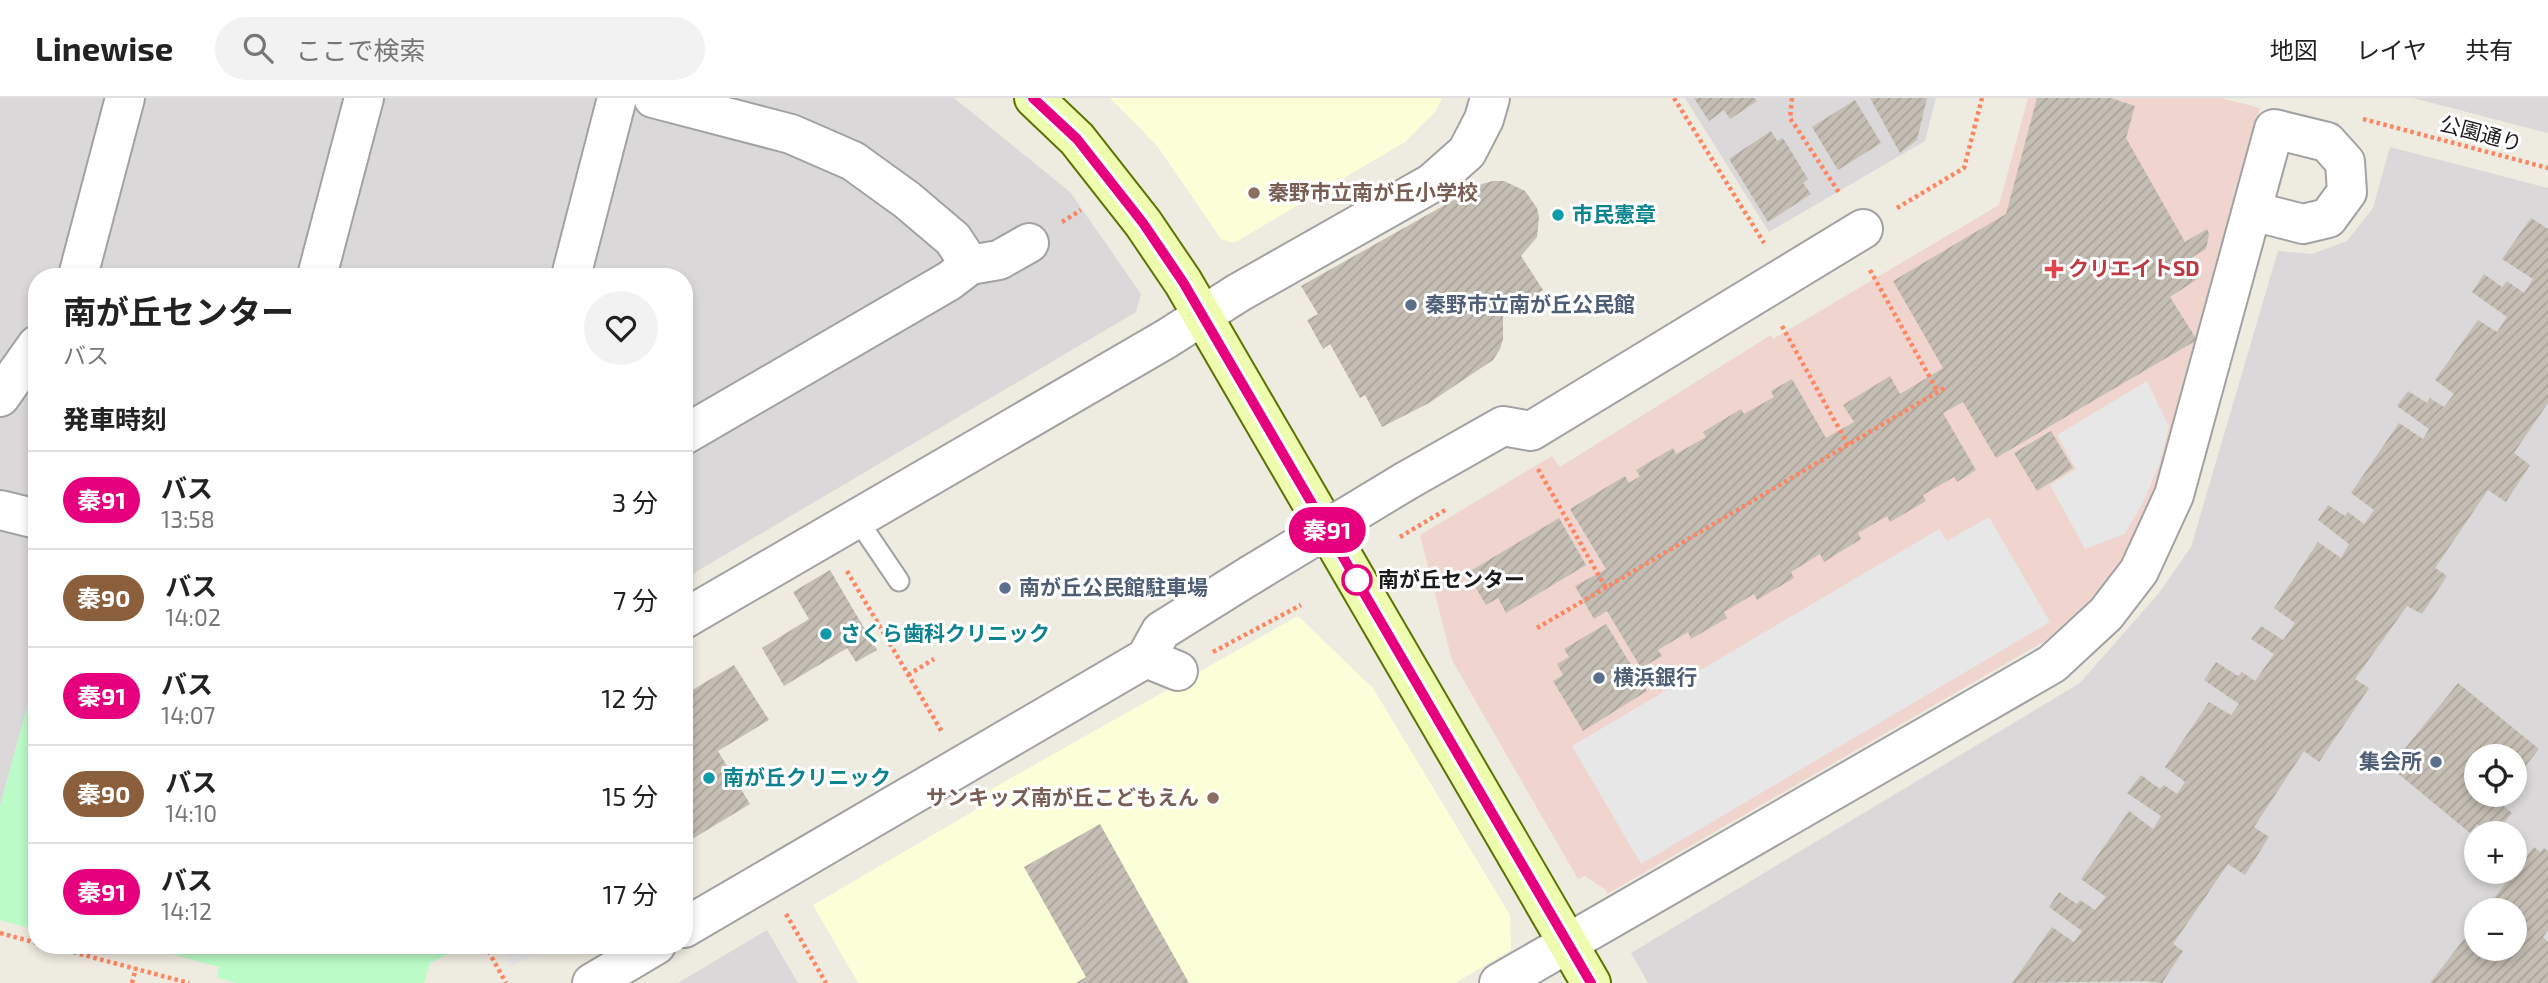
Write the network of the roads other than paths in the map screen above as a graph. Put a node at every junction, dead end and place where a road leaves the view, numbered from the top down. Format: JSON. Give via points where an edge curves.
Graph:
{"nodes":[{"id":1,"x":125,"y":98,"type":"edge"},
{"id":2,"x":364,"y":98,"type":"edge"},
{"id":3,"x":617,"y":98,"type":"edge"},
{"id":4,"x":653,"y":98,"type":"edge"},
{"id":5,"x":1034,"y":98,"type":"edge"},
{"id":6,"x":1490,"y":98,"type":"edge"},
{"id":7,"x":2252,"y":211,"type":"dead end"},
{"id":8,"x":1857,"y":233,"type":"road end"},
{"id":9,"x":1029,"y":243,"type":"dead end"},
{"id":10,"x":970,"y":265,"type":"junction"},
{"id":11,"x":80,"y":268,"type":"edge"},
{"id":12,"x":319,"y":268,"type":"edge"},
{"id":13,"x":573,"y":268,"type":"edge"},
{"id":14,"x":1204,"y":317,"type":"junction"},
{"id":15,"x":28,"y":358,"type":"edge"},
{"id":16,"x":0,"y":397,"type":"edge"},
{"id":17,"x":693,"y":430,"type":"edge"},
{"id":18,"x":0,"y":509,"type":"edge"},
{"id":19,"x":28,"y":517,"type":"edge"},
{"id":20,"x":857,"y":519,"type":"junction"},
{"id":21,"x":899,"y":580,"type":"dead end"},
{"id":22,"x":693,"y":614,"type":"edge"},
{"id":23,"x":693,"y":923,"type":"edge"},
{"id":24,"x":1569,"y":942,"type":"junction"},
{"id":25,"x":641,"y":954,"type":"edge"},
{"id":26,"x":595,"y":982,"type":"edge"},
{"id":27,"x":1500,"y":983,"type":"edge"},
{"id":28,"x":1591,"y":983,"type":"edge"}],
"edges":[{"from":1,"to":11,"type":"street"},
{"from":2,"to":12,"type":"street"},
{"from":3,"to":13,"type":"street"},
{"from":4,"to":10,"type":"street","via":[[791,134],[853,161],[953,239]]},
{"from":5,"to":14,"type":"street","via":[[1077,139],[1143,223]]},
{"from":6,"to":14,"type":"street","via":[[1467,152],[1432,183]]},
{"from":7,"to":24,"type":"street","via":[[2174,495],[2139,571],[2106,614],[2052,664]]},
{"from":8,"to":23,"type":"street","bridge":true,"via":[[1531,431],[1503,426],[1249,576],[1161,631],[1162,665],[962,766]]},
{"from":9,"to":10,"type":"street","via":[[999,260]]},
{"from":10,"to":17,"type":"street"},
{"from":14,"to":20,"type":"street"},
{"from":14,"to":24,"type":"street"},
{"from":15,"to":16,"type":"street"},
{"from":18,"to":19,"type":"street"},
{"from":20,"to":21,"type":"lane"},
{"from":20,"to":22,"type":"street"},
{"from":24,"to":27,"type":"street"},
{"from":24,"to":28,"type":"street"},
{"from":25,"to":26,"type":"street"}]}
